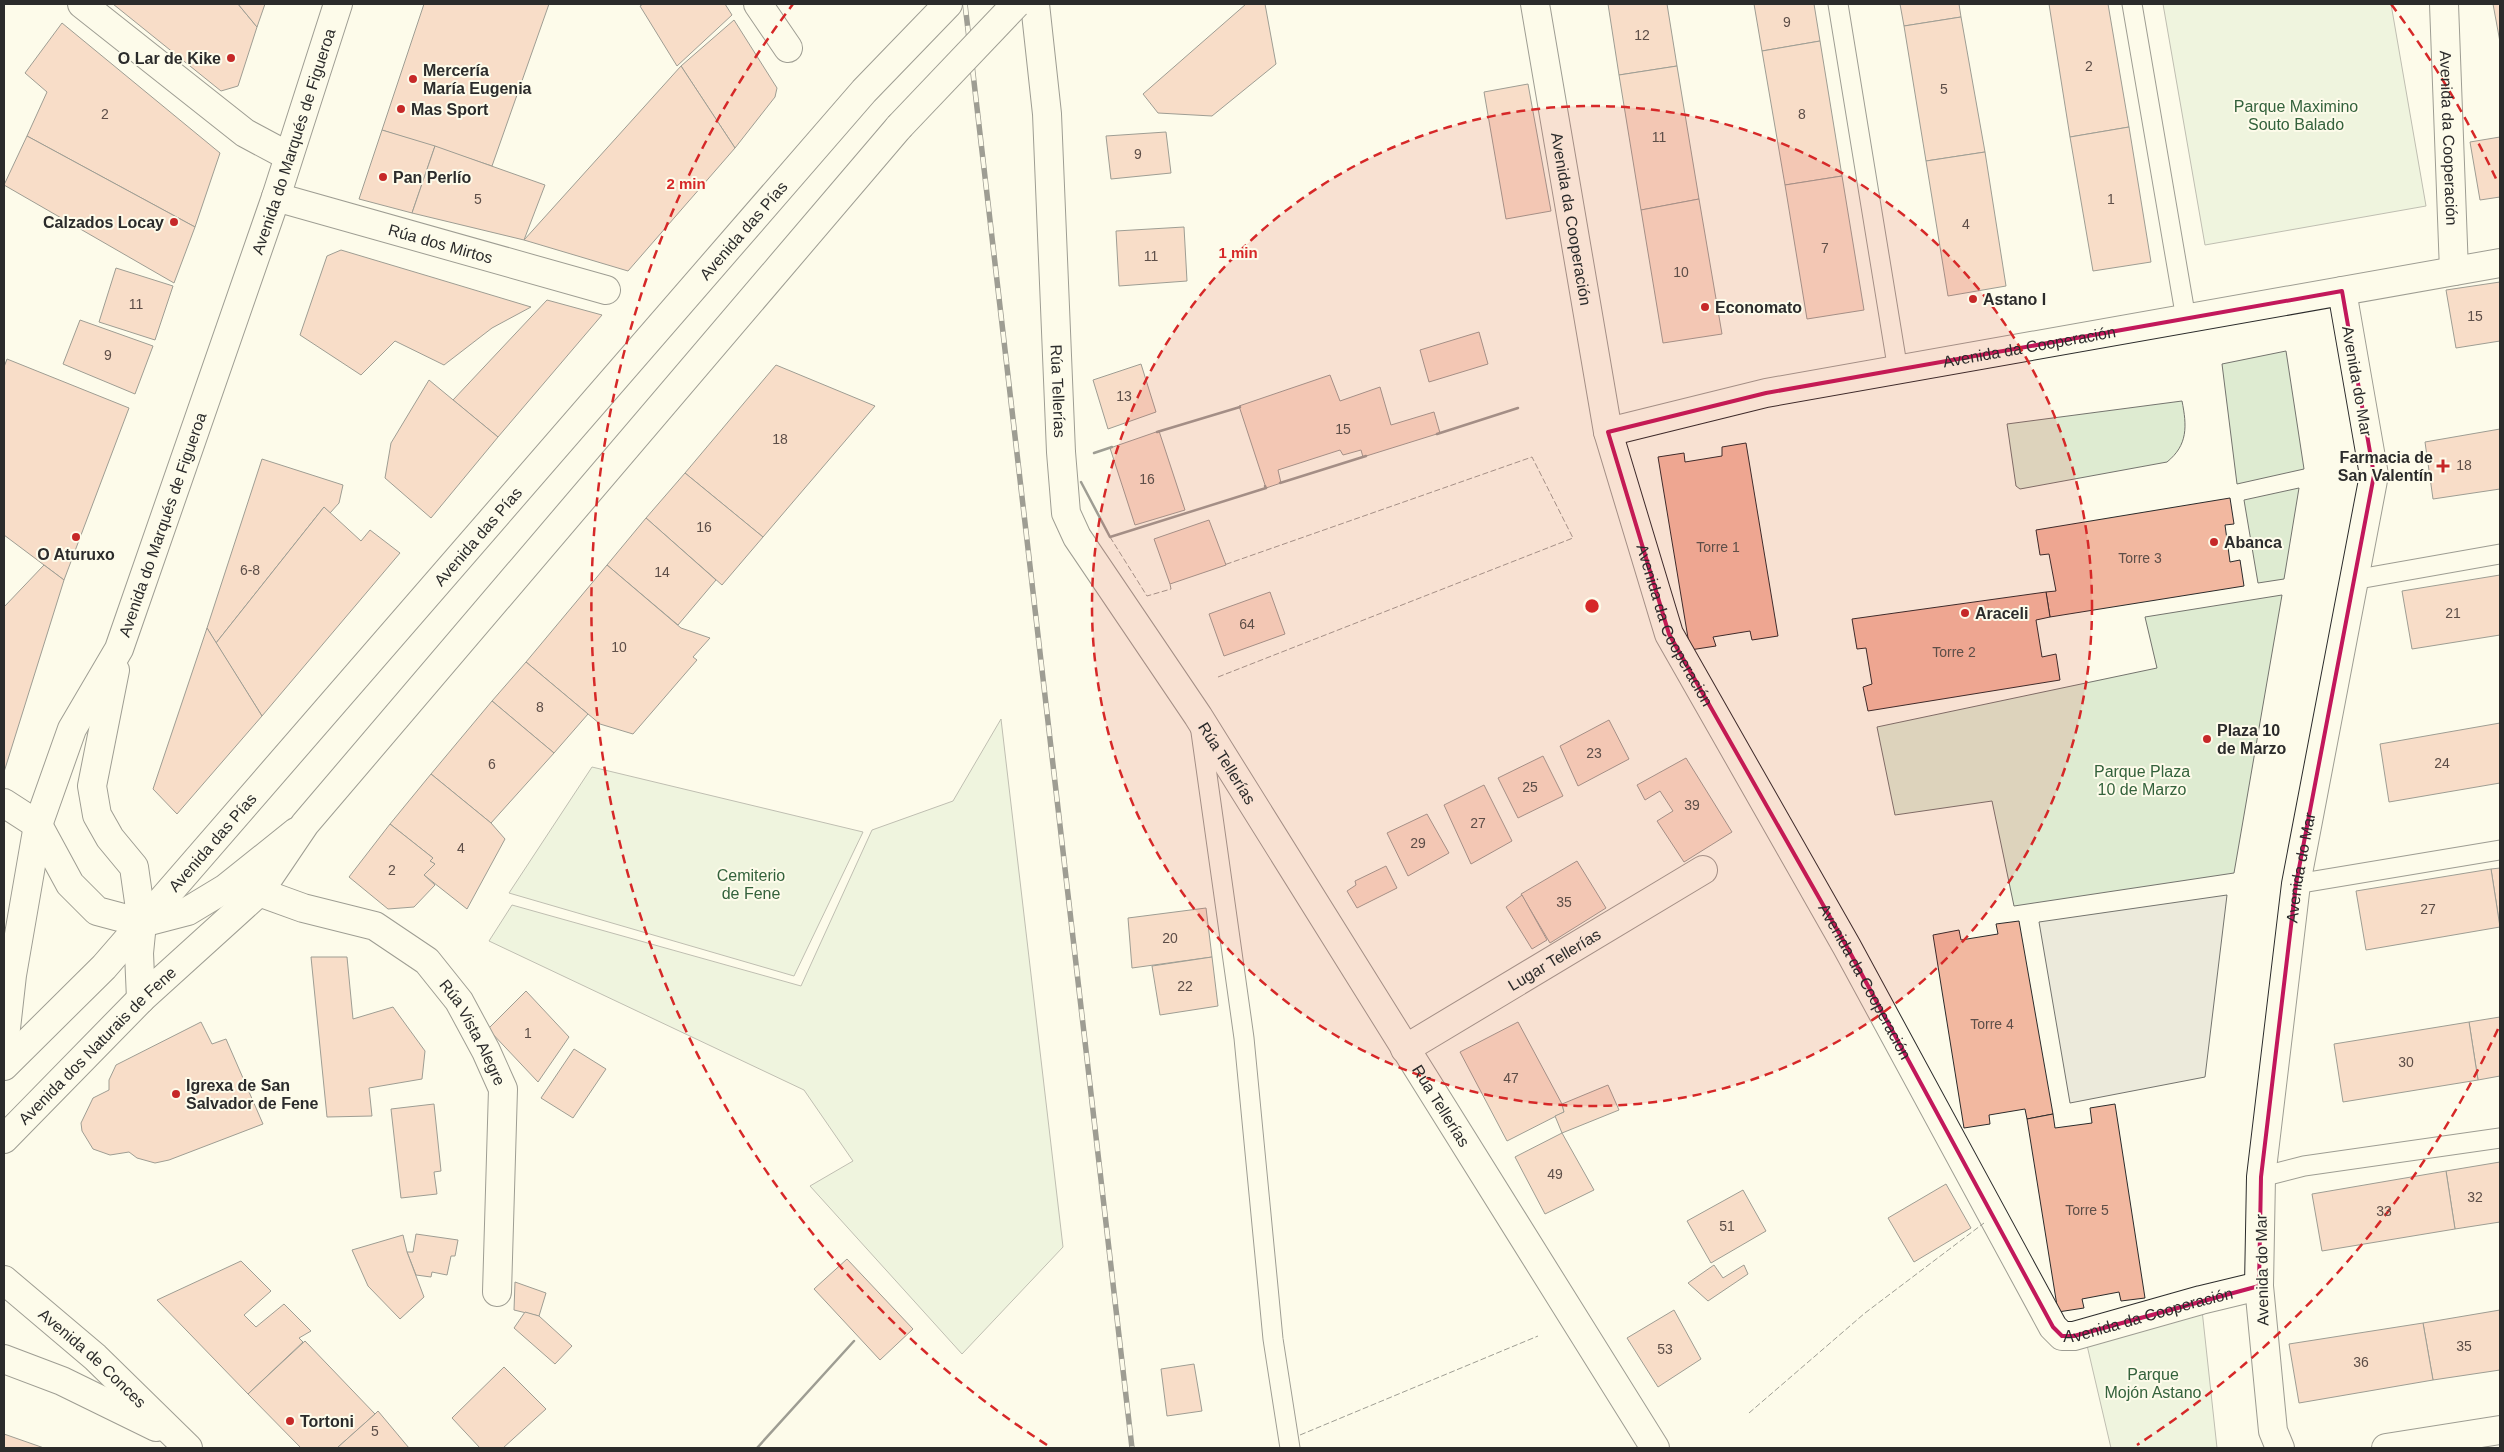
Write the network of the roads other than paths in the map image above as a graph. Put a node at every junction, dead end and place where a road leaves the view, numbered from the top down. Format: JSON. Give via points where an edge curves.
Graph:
{"nodes":[{"id":1,"x":82,"y":4,"type":"edge"},
{"id":2,"x":338,"y":4,"type":"edge"},
{"id":3,"x":758,"y":4,"type":"edge"},
{"id":4,"x":948,"y":4,"type":"edge"},
{"id":5,"x":1016,"y":4,"type":"edge"},
{"id":6,"x":1036,"y":4,"type":"edge"},
{"id":7,"x":1535,"y":4,"type":"edge"},
{"id":8,"x":1838,"y":4,"type":"edge"},
{"id":9,"x":2132,"y":4,"type":"edge"},
{"id":10,"x":2444,"y":4,"type":"edge"},
{"id":11,"x":788,"y":48,"type":"dead end"},
{"id":12,"x":288,"y":156,"type":"junction"},
{"id":13,"x":276,"y":197,"type":"junction"},
{"id":14,"x":2500,"y":263,"type":"edge"},
{"id":15,"x":2454,"y":271,"type":"junction"},
{"id":16,"x":606,"y":290,"type":"dead end"},
{"id":17,"x":2342,"y":291,"type":"junction"},
{"id":18,"x":2186,"y":319,"type":"junction"},
{"id":19,"x":1898,"y":371,"type":"junction"},
{"id":20,"x":1608,"y":432,"type":"junction"},
{"id":21,"x":2500,"y":554,"type":"edge"},
{"id":22,"x":2353,"y":580,"type":"junction"},
{"id":23,"x":119,"y":649,"type":"junction"},
{"id":24,"x":1198,"y":716,"type":"junction"},
{"id":25,"x":4,"y":803,"type":"edge"},
{"id":26,"x":305,"y":824,"type":"junction"},
{"id":27,"x":38,"y":825,"type":"junction"},
{"id":28,"x":2500,"y":850,"type":"edge"},
{"id":29,"x":1703,"y":870,"type":"dead end"},
{"id":30,"x":2296,"y":884,"type":"junction"},
{"id":31,"x":259,"y":892,"type":"junction"},
{"id":32,"x":142,"y":923,"type":"junction"},
{"id":33,"x":141,"y":999,"type":"junction"},
{"id":34,"x":4,"y":1046,"type":"edge"},
{"id":35,"x":1405,"y":1049,"type":"junction"},
{"id":36,"x":4,"y":1066,"type":"edge"},
{"id":37,"x":2500,"y":1138,"type":"edge"},
{"id":38,"x":4,"y":1139,"type":"edge"},
{"id":39,"x":2261,"y":1177,"type":"junction"},
{"id":40,"x":4,"y":1284,"type":"edge"},
{"id":41,"x":2259,"y":1286,"type":"junction"},
{"id":42,"x":498,"y":1292,"type":"dead end"},
{"id":43,"x":4,"y":1359,"type":"edge"},
{"id":44,"x":2500,"y":1430,"type":"edge"},
{"id":45,"x":182,"y":1443,"type":"edge"},
{"id":46,"x":1648,"y":1446,"type":"edge"},
{"id":47,"x":1290,"y":1448,"type":"edge"},
{"id":48,"x":2280,"y":1448,"type":"edge"},
{"id":49,"x":2386,"y":1448,"type":"edge"}],
"edges":[{"from":1,"to":12,"type":"main road","via":[[245,133]]},
{"from":2,"to":12,"type":"main road","name":"Avenida do Marqués de Figueroa"},
{"from":3,"to":11,"type":"main road"},
{"from":4,"to":32,"type":"main road","name":"Avenida das Pías","via":[[864,91]]},
{"from":5,"to":26,"type":"main road","bridge":true,"via":[[899,127]]},
{"from":6,"to":24,"type":"main road","name":"Rúa Tellerías","via":[[1047,114],[1066,514],[1077,536]]},
{"from":7,"to":20,"type":"main road","name":"Avenida da Cooperación"},
{"from":8,"to":19,"type":"lane"},
{"from":9,"to":18,"type":"lane"},
{"from":10,"to":15,"type":"main road","name":"Avenida da Cooperación"},
{"from":12,"to":13,"type":"main road","name":"Avenida do Marqués de Figueroa"},
{"from":13,"to":16,"type":"main road","name":"Rúa dos Mirtos"},
{"from":13,"to":23,"type":"main road","name":"Avenida do Marqués de Figueroa"},
{"from":14,"to":15,"type":"main road","name":"Avenida da Cooperación"},
{"from":15,"to":17,"type":"main road","name":"Avenida da Cooperación"},
{"from":17,"to":18,"type":"main road","name":"Avenida da Cooperación"},
{"from":17,"to":22,"type":"main road","name":"Avenida do Mar","via":[[2374,475]]},
{"from":18,"to":19,"type":"main road","name":"Avenida da Cooperación"},
{"from":19,"to":20,"type":"main road","name":"Avenida da Cooperación","via":[[1766,393]]},
{"from":20,"to":41,"type":"main road","name":"Avenida da Cooperación","via":[[1669,634],[1847,947],[2053,1327],[2062,1336],[2074,1336]]},
{"from":21,"to":22,"type":"lane"},
{"from":22,"to":30,"type":"main road","name":"Avenida do Mar"},
{"from":23,"to":27,"type":"main road","name":"Avenida do Marqués de Figueroa","via":[[72,729]]},
{"from":23,"to":32,"type":"main road","via":[[92,786],[96,815],[134,867]]},
{"from":24,"to":35,"type":"main road","name":"Rúa Tellerías"},
{"from":24,"to":47,"type":"lane","via":[[1244,1038],[1273,1339]]},
{"from":25,"to":27,"type":"main road"},
{"from":26,"to":31,"type":"main road"},
{"from":26,"to":32,"type":"main road","via":[[226,888],[188,911]]},
{"from":27,"to":32,"type":"main road","via":[[70,884],[97,911]]},
{"from":27,"to":34,"type":"main road","name":"Avenida do Marqués de Figueroa","via":[[12,975]]},
{"from":28,"to":30,"type":"lane"},
{"from":29,"to":35,"type":"main road","name":"Lugar Tellerías"},
{"from":30,"to":39,"type":"main road","name":"Avenida do Mar"},
{"from":31,"to":33,"type":"main road","name":"Avenida dos Naturais de Fene"},
{"from":31,"to":42,"type":"main road","name":"Rúa Vista Alegre","via":[[303,908],[375,926],[427,961],[459,1001],[503,1089]]},
{"from":32,"to":33,"type":"main road","via":[[139,953]]},
{"from":32,"to":36,"type":"main road","name":"Avenida das Pías","via":[[104,967]]},
{"from":33,"to":38,"type":"main road","name":"Avenida dos Naturais de Fene"},
{"from":35,"to":46,"type":"main road","name":"Rúa Tellerías"},
{"from":37,"to":39,"type":"lane","via":[[2304,1166]]},
{"from":39,"to":41,"type":"main road","name":"Avenida do Mar"},
{"from":40,"to":45,"type":"main road","name":"Avenida de Conces","via":[[95,1357]]},
{"from":41,"to":48,"type":"main road","name":"Avenida do Mar","via":[[2273,1431]]},
{"from":43,"to":45,"type":"main road","name":"Avenida de Conces","via":[[62,1381]]},
{"from":44,"to":49,"type":"main road"}]}
